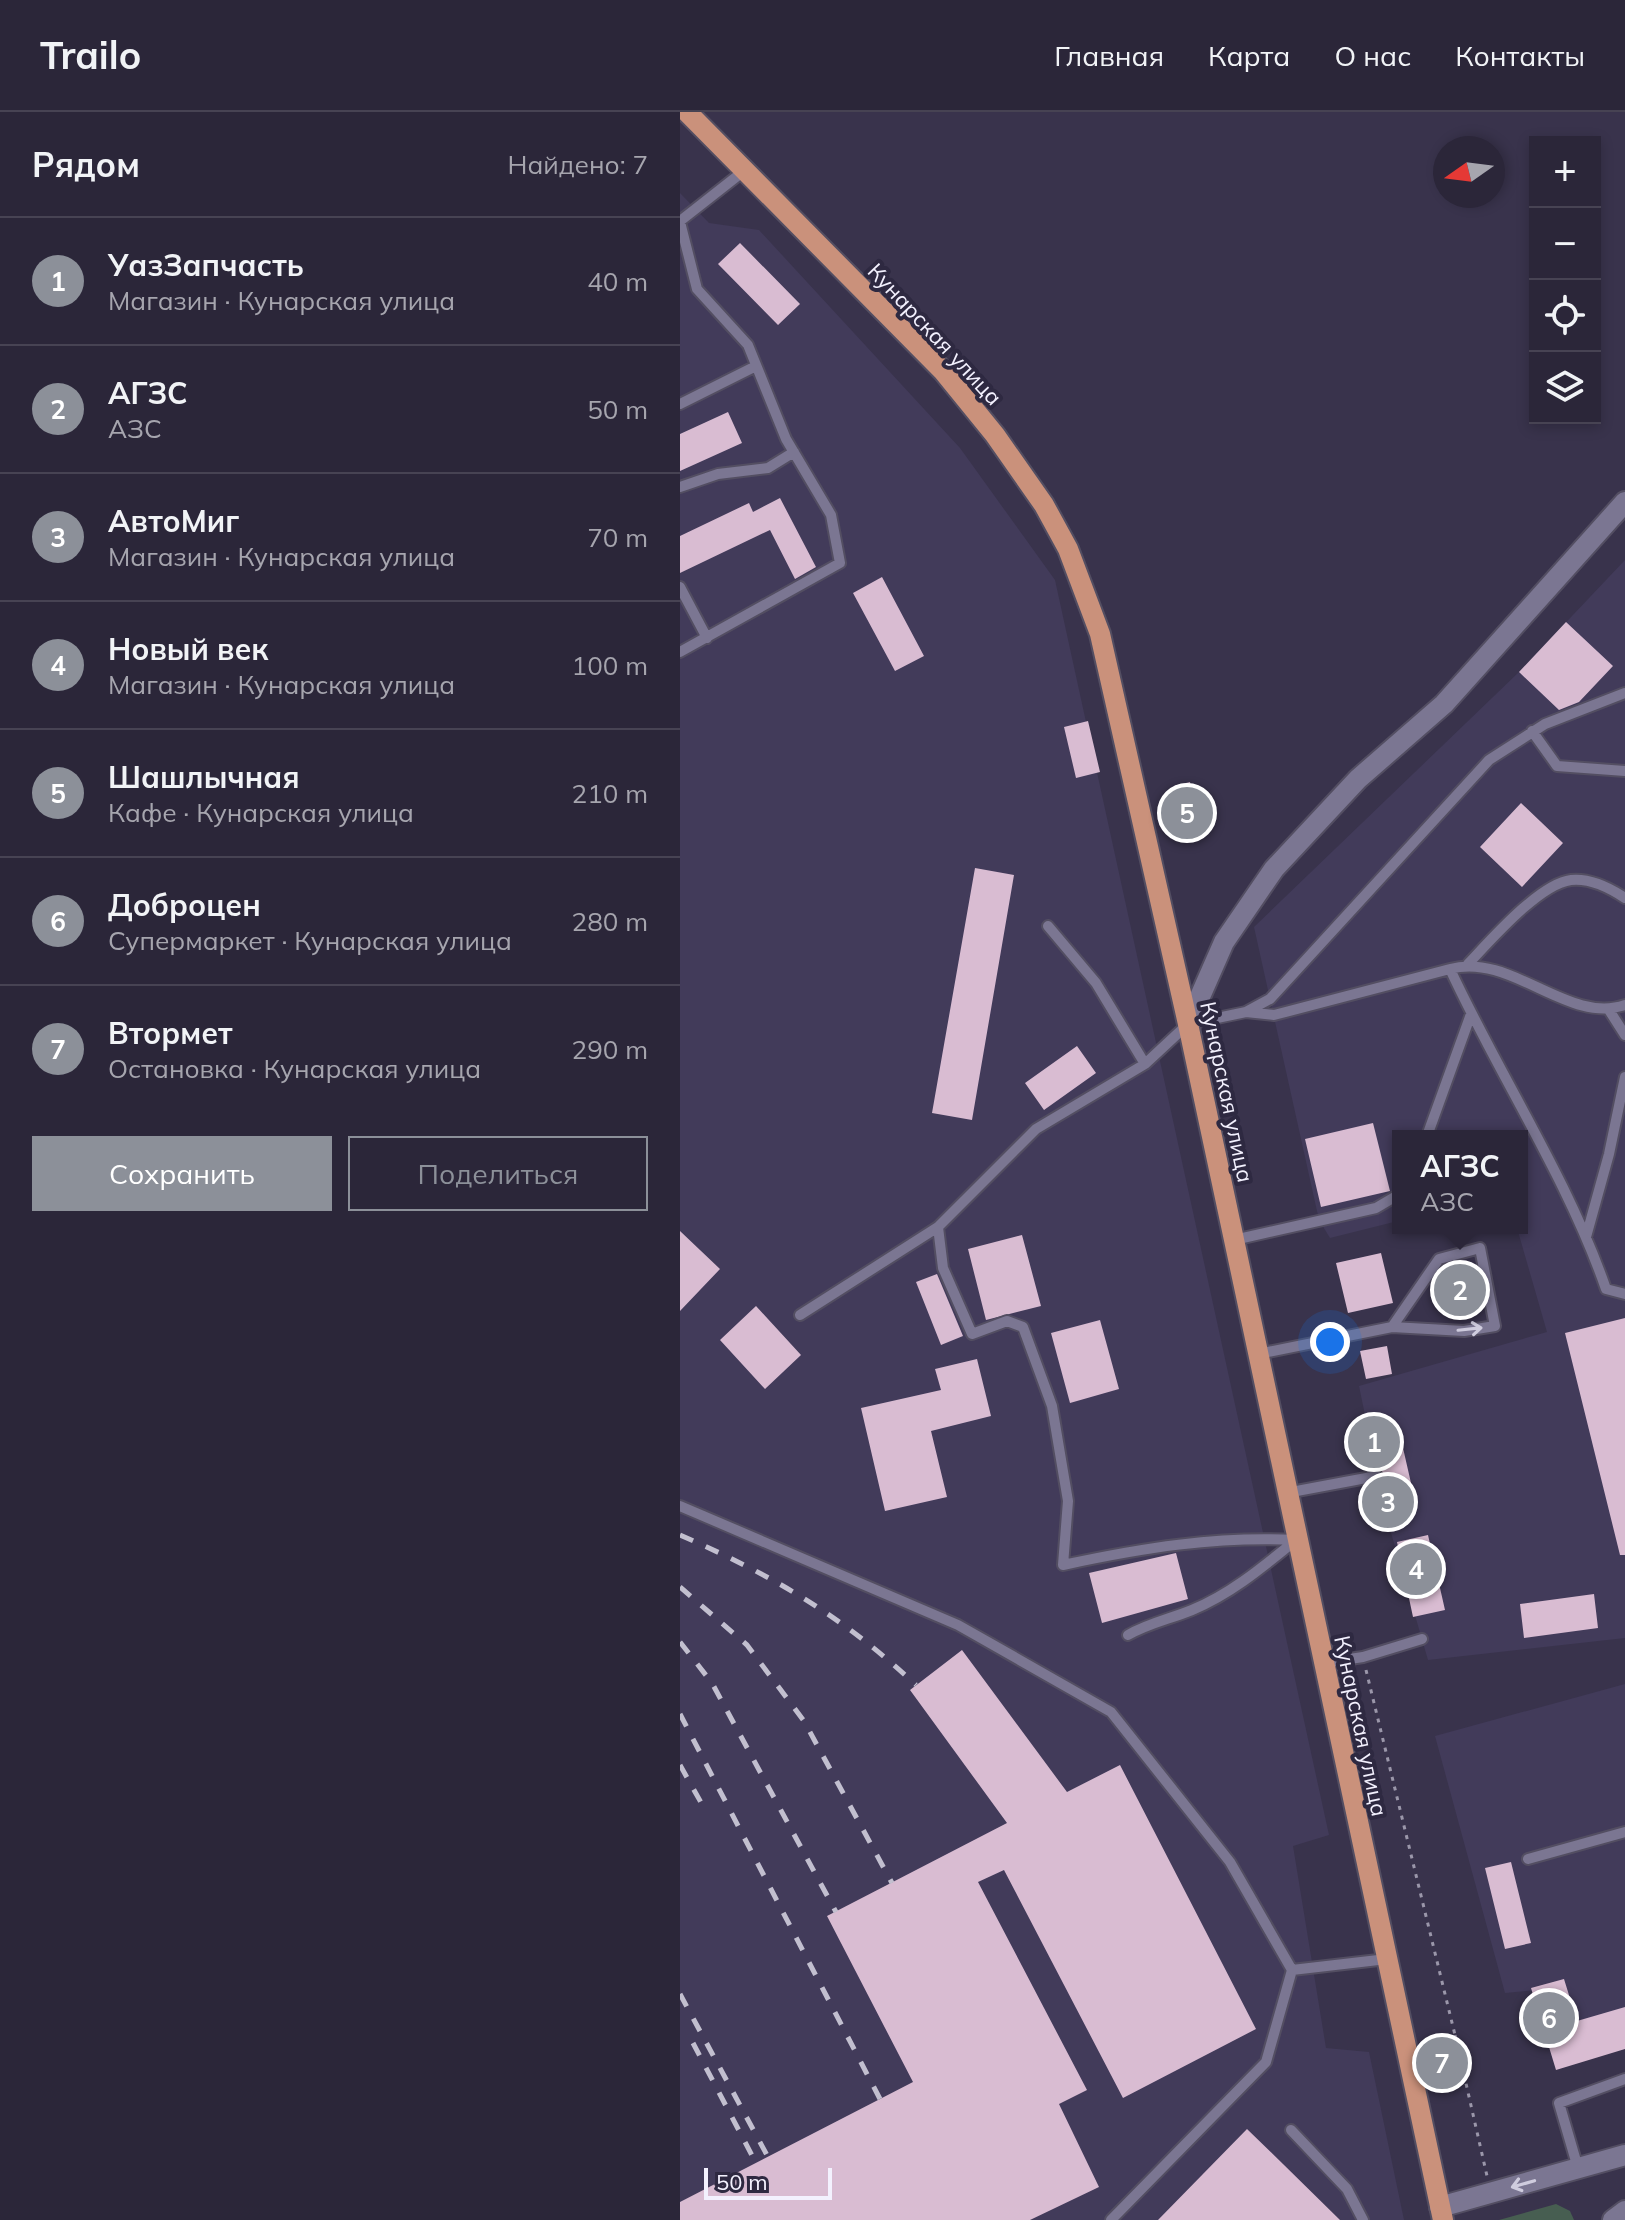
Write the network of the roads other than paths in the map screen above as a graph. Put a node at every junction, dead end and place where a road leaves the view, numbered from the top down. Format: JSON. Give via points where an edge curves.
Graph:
{"nodes":[{"id":1,"x":687,"y":112,"type":"edge"},
{"id":2,"x":745,"y":170,"type":"junction"},
{"id":3,"x":680,"y":222,"type":"edge"},
{"id":4,"x":756,"y":366,"type":"junction"},
{"id":5,"x":680,"y":404,"type":"edge"},
{"id":6,"x":794,"y":452,"type":"junction"},
{"id":7,"x":680,"y":487,"type":"edge"},
{"id":8,"x":1625,"y":502,"type":"edge"},
{"id":9,"x":680,"y":587,"type":"edge"},
{"id":10,"x":707,"y":638,"type":"junction"},
{"id":11,"x":680,"y":652,"type":"edge"},
{"id":12,"x":1625,"y":693,"type":"edge"},
{"id":13,"x":1532,"y":731,"type":"junction"},
{"id":14,"x":1625,"y":771,"type":"edge"},
{"id":15,"x":1625,"y":898,"type":"edge"},
{"id":16,"x":1048,"y":926,"type":"dead end"},
{"id":17,"x":1468,"y":964,"type":"junction"},
{"id":18,"x":1450,"y":969,"type":"junction"},
{"id":19,"x":1625,"y":1005,"type":"edge"},
{"id":20,"x":1609,"y":1010,"type":"junction"},
{"id":21,"x":1246,"y":1012,"type":"junction"},
{"id":22,"x":1471,"y":1014,"type":"junction"},
{"id":23,"x":1188,"y":1024,"type":"junction"},
{"id":24,"x":1625,"y":1035,"type":"edge"},
{"id":25,"x":1145,"y":1064,"type":"junction"},
{"id":26,"x":1625,"y":1077,"type":"edge"},
{"id":27,"x":1429,"y":1130,"type":"edge"},
{"id":28,"x":1392,"y":1199,"type":"edge"},
{"id":29,"x":938,"y":1227,"type":"junction"},
{"id":30,"x":1586,"y":1237,"type":"junction"},
{"id":31,"x":1234,"y":1240,"type":"junction"},
{"id":32,"x":1625,"y":1294,"type":"edge"},
{"id":33,"x":800,"y":1315,"type":"dead end"},
{"id":34,"x":1392,"y":1327,"type":"junction"},
{"id":35,"x":1256,"y":1354,"type":"junction"},
{"id":36,"x":1377,"y":1476,"type":"dead end"},
{"id":37,"x":1286,"y":1493,"type":"junction"},
{"id":38,"x":680,"y":1506,"type":"edge"},
{"id":39,"x":1296,"y":1540,"type":"junction"},
{"id":40,"x":1128,"y":1635,"type":"dead end"},
{"id":41,"x":1422,"y":1639,"type":"dead end"},
{"id":42,"x":1323,"y":1663,"type":"junction"},
{"id":43,"x":1625,"y":1832,"type":"edge"},
{"id":44,"x":1528,"y":1859,"type":"dead end"},
{"id":45,"x":1387,"y":1959,"type":"junction"},
{"id":46,"x":1292,"y":1970,"type":"junction"},
{"id":47,"x":1625,"y":2079,"type":"edge"},
{"id":48,"x":1291,"y":2130,"type":"dead end"},
{"id":49,"x":1625,"y":2155,"type":"edge"},
{"id":50,"x":1578,"y":2168,"type":"junction"},
{"id":51,"x":1625,"y":2211,"type":"edge"},
{"id":52,"x":1442,"y":2214,"type":"edge"},
{"id":53,"x":1111,"y":2220,"type":"edge"},
{"id":54,"x":1363,"y":2220,"type":"edge"},
{"id":55,"x":1613,"y":2220,"type":"edge"}],
"edges":[{"from":1,"to":2,"type":"main road","name":"Кунарская улица"},
{"from":2,"to":3,"type":"lane"},
{"from":2,"to":23,"type":"main road","name":"Кунарская улица","via":[[943,371],[995,435],[1068,549],[1100,634]]},
{"from":3,"to":4,"type":"lane","via":[[697,289],[748,345]]},
{"from":4,"to":5,"type":"lane"},
{"from":4,"to":6,"type":"lane"},
{"from":6,"to":7,"type":"lane","via":[[768,468],[718,474]]},
{"from":6,"to":10,"type":"lane","via":[[831,515],[840,563]]},
{"from":8,"to":23,"type":"street","via":[[1444,704],[1358,779],[1274,869],[1224,942]]},
{"from":9,"to":10,"type":"lane"},
{"from":10,"to":11,"type":"lane"},
{"from":12,"to":13,"type":"lane"},
{"from":13,"to":14,"type":"lane","via":[[1557,766]]},
{"from":13,"to":21,"type":"lane","via":[[1489,760],[1270,999]]},
{"from":15,"to":17,"type":"lane","via":[[1592,882],[1571,880],[1555,886]]},
{"from":16,"to":25,"type":"lane","via":[[1096,983]]},
{"from":17,"to":18,"type":"lane"},
{"from":17,"to":20,"type":"lane","via":[[1500,970],[1591,1008]]},
{"from":18,"to":21,"type":"lane","via":[[1274,1015]]},
{"from":18,"to":22,"type":"lane"},
{"from":19,"to":20,"type":"lane"},
{"from":20,"to":24,"type":"lane"},
{"from":21,"to":23,"type":"lane"},
{"from":22,"to":27,"type":"lane"},
{"from":22,"to":30,"type":"lane"},
{"from":23,"to":25,"type":"lane"},
{"from":23,"to":31,"type":"main road","name":"Кунарская улица"},
{"from":25,"to":29,"type":"lane","via":[[1036,1129]]},
{"from":26,"to":30,"type":"lane"},
{"from":28,"to":31,"type":"lane","via":[[1376,1208]]},
{"from":29,"to":33,"type":"lane"},
{"from":29,"to":39,"type":"lane","via":[[943,1268],[972,1334],[1007,1321],[1023,1327],[1033,1354],[1052,1406],[1068,1501],[1063,1565],[1156,1545],[1243,1537]]},
{"from":30,"to":32,"type":"lane","via":[[1606,1289]]},
{"from":31,"to":35,"type":"main road","name":"Кунарская улица"},
{"from":34,"to":34,"type":"lane","one_way":true,"via":[[1464,1331],[1495,1326],[1480,1248],[1439,1259]]},
{"from":34,"to":35,"type":"lane"},
{"from":35,"to":37,"type":"main road","name":"Кунарская улица"},
{"from":36,"to":37,"type":"lane"},
{"from":37,"to":39,"type":"main road","name":"Кунарская улица"},
{"from":38,"to":46,"type":"lane","via":[[958,1625],[1111,1712],[1230,1862]]},
{"from":39,"to":40,"type":"lane","via":[[1244,1582]]},
{"from":39,"to":42,"type":"main road","name":"Кунарская улица"},
{"from":41,"to":42,"type":"lane"},
{"from":42,"to":45,"type":"main road","name":"Кунарская улица"},
{"from":43,"to":44,"type":"lane"},
{"from":45,"to":46,"type":"lane"},
{"from":45,"to":52,"type":"main road","name":"Кунарская улица"},
{"from":46,"to":53,"type":"lane","via":[[1266,2062]]},
{"from":47,"to":50,"type":"lane","via":[[1559,2103]]},
{"from":48,"to":54,"type":"lane","via":[[1347,2189]]},
{"from":49,"to":50,"type":"street"},
{"from":50,"to":52,"type":"street","one_way":true,"via":[[1491,2193]]},
{"from":51,"to":55,"type":"street"}]}
